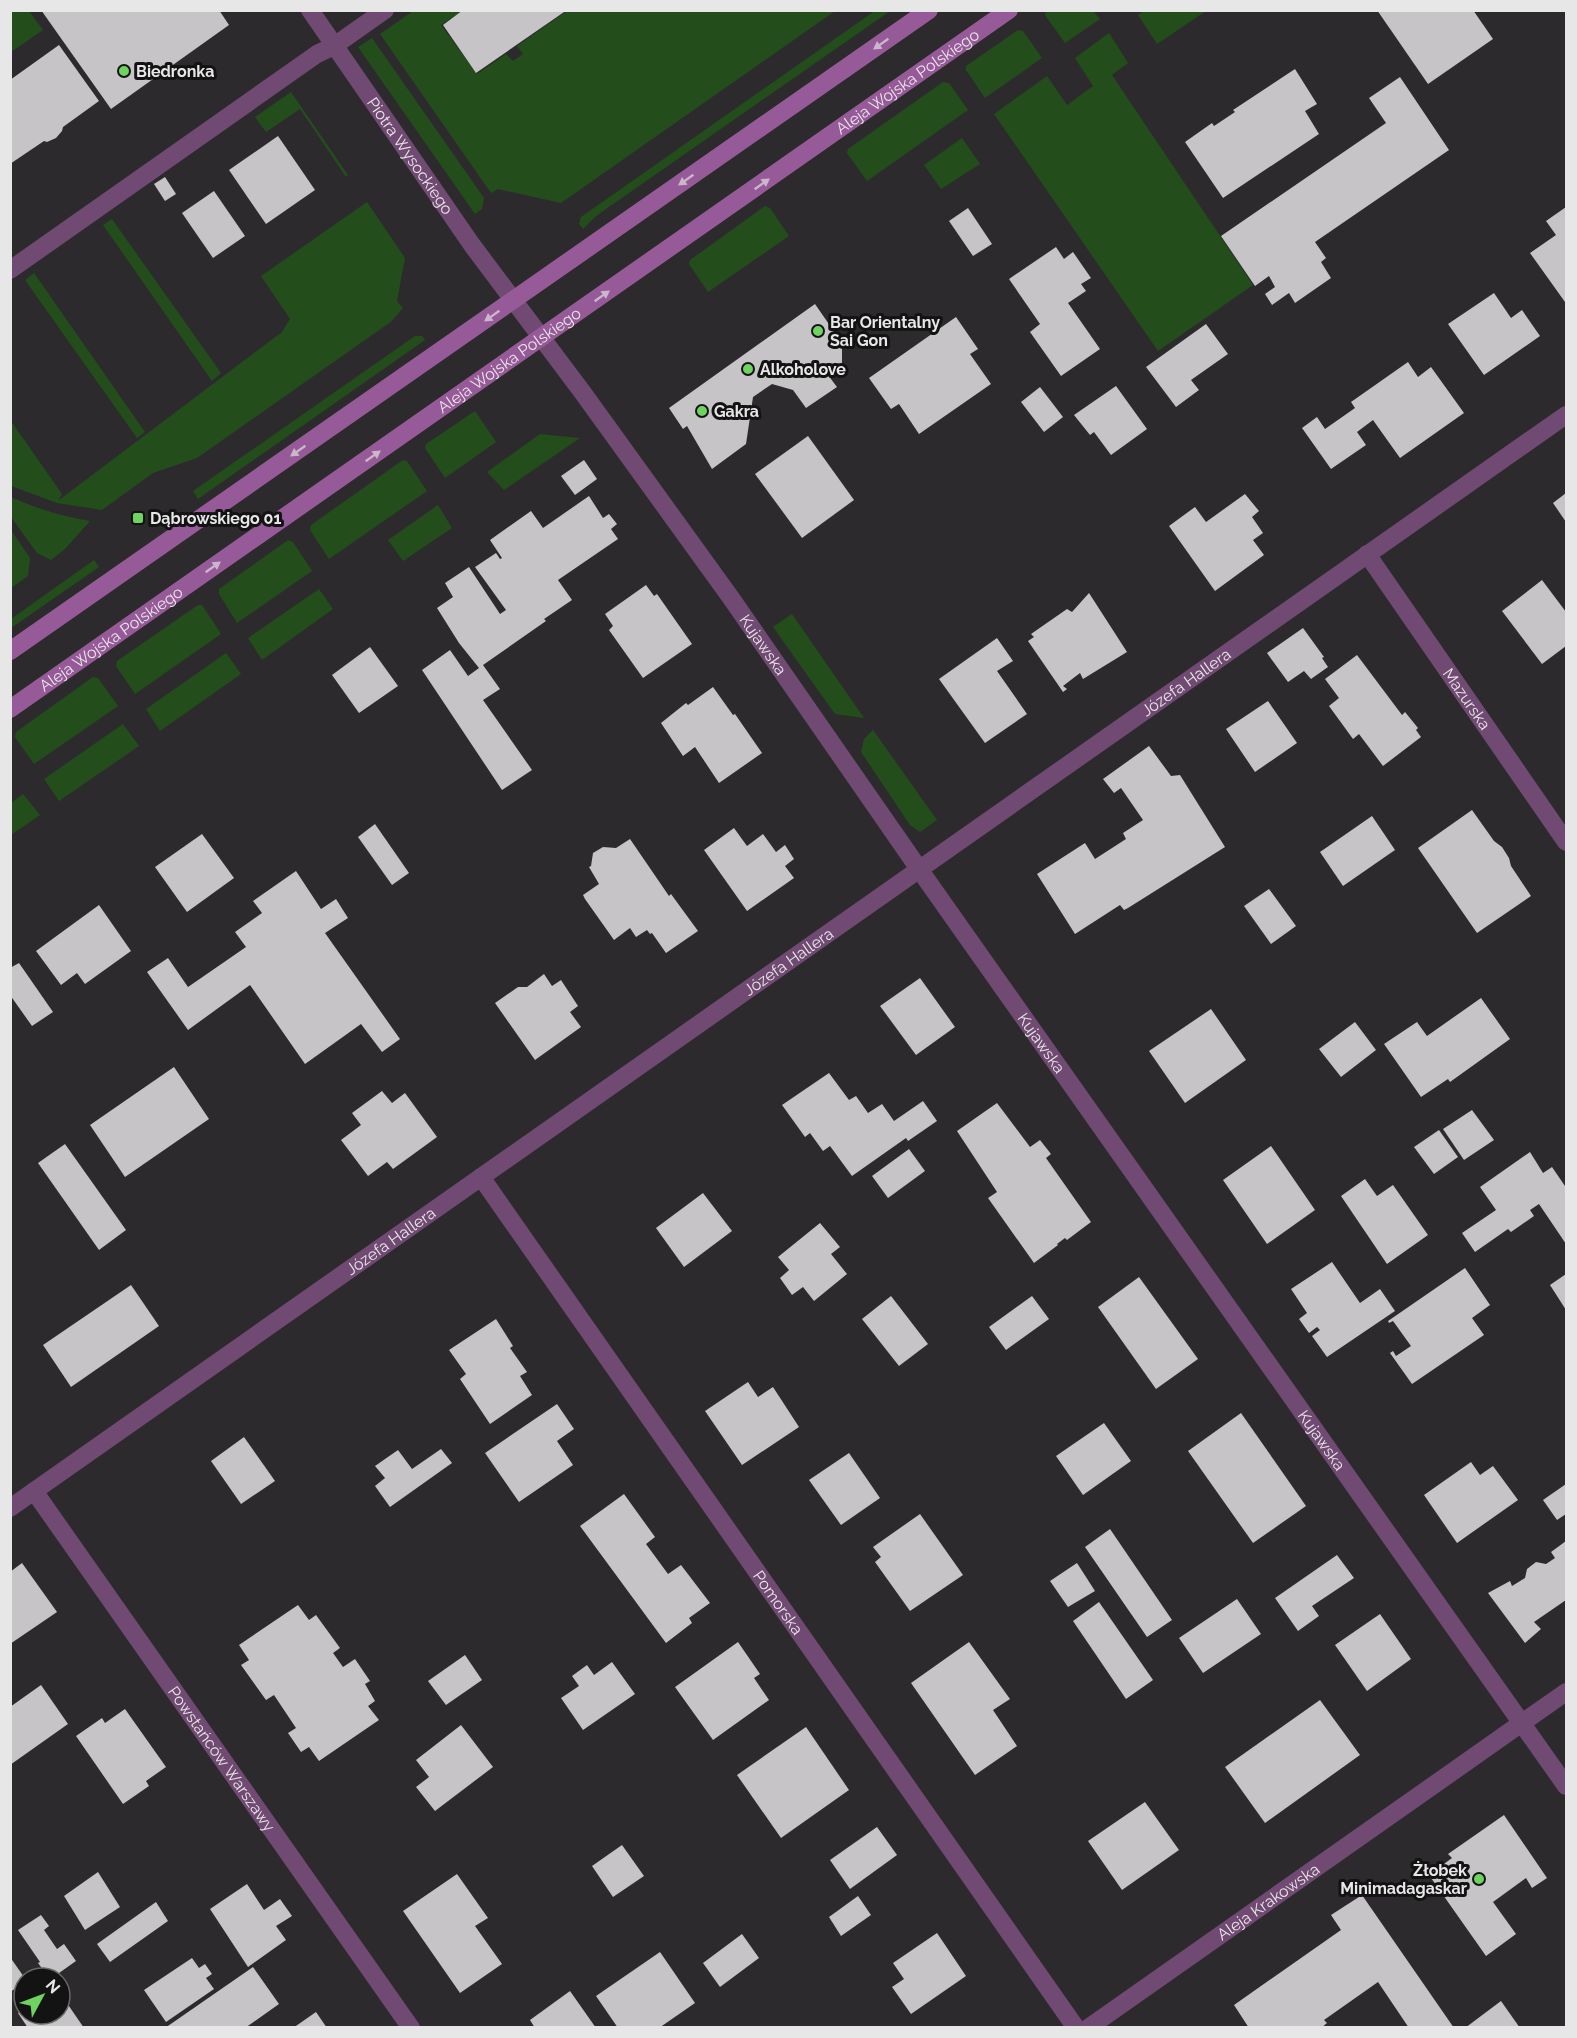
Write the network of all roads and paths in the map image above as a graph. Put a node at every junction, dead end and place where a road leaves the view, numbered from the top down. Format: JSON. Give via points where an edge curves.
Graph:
{"nodes":[{"id":1,"x":310,"y":10,"type":"edge"},
{"id":2,"x":385,"y":10,"type":"edge"},
{"id":3,"x":929,"y":10,"type":"edge"},
{"id":4,"x":1009,"y":10,"type":"edge"},
{"id":5,"x":334,"y":46,"type":"junction"},
{"id":6,"x":10,"y":270,"type":"edge"},
{"id":7,"x":514,"y":301,"type":"junction"},
{"id":8,"x":542,"y":338,"type":"junction"},
{"id":9,"x":1566,"y":415,"type":"edge"},
{"id":10,"x":1366,"y":554,"type":"junction"},
{"id":11,"x":10,"y":651,"type":"edge"},
{"id":12,"x":10,"y":709,"type":"edge"},
{"id":13,"x":1566,"y":842,"type":"edge"},
{"id":14,"x":919,"y":869,"type":"junction"},
{"id":15,"x":482,"y":1177,"type":"junction"},
{"id":16,"x":34,"y":1491,"type":"junction"},
{"id":17,"x":10,"y":1508,"type":"edge"},
{"id":18,"x":1566,"y":1692,"type":"edge"},
{"id":19,"x":1522,"y":1723,"type":"junction"},
{"id":20,"x":1566,"y":1786,"type":"edge"},
{"id":21,"x":411,"y":2028,"type":"edge"},
{"id":22,"x":1076,"y":2028,"type":"edge"},
{"id":23,"x":1089,"y":2028,"type":"edge"}],
"edges":[{"from":1,"to":5,"type":"street","name":"Piotra Wysockiego"},
{"from":2,"to":5,"type":"street"},
{"from":3,"to":7,"type":"street","one_way":true},
{"from":8,"to":4,"type":"street","name":"Aleja Wojska Polskiego","one_way":true},
{"from":5,"to":6,"type":"street","via":[[309,59]]},
{"from":5,"to":7,"type":"street","name":"Piotra Wysockiego"},
{"from":7,"to":8,"type":"street","name":"Kujawska"},
{"from":7,"to":11,"type":"street","one_way":true},
{"from":12,"to":8,"type":"street","name":"Aleja Wojska Polskiego","one_way":true},
{"from":8,"to":14,"type":"street","name":"Kujawska","via":[[717,579]]},
{"from":9,"to":10,"type":"street","name":"Józefa Hallera"},
{"from":10,"to":13,"type":"street","name":"Mazurska"},
{"from":10,"to":14,"type":"street","name":"Józefa Hallera"},
{"from":14,"to":15,"type":"street","name":"Józefa Hallera"},
{"from":14,"to":19,"type":"street","name":"Kujawska"},
{"from":15,"to":16,"type":"street","name":"Józefa Hallera"},
{"from":15,"to":22,"type":"street","name":"Pomorska"},
{"from":16,"to":17,"type":"street","name":"Józefa Hallera"},
{"from":16,"to":21,"type":"street","name":"Powstańców Warszawy"},
{"from":18,"to":19,"type":"street","name":"Aleja Krakowska"},
{"from":19,"to":20,"type":"street","name":"Kujawska"},
{"from":19,"to":23,"type":"street","name":"Aleja Krakowska"}]}
